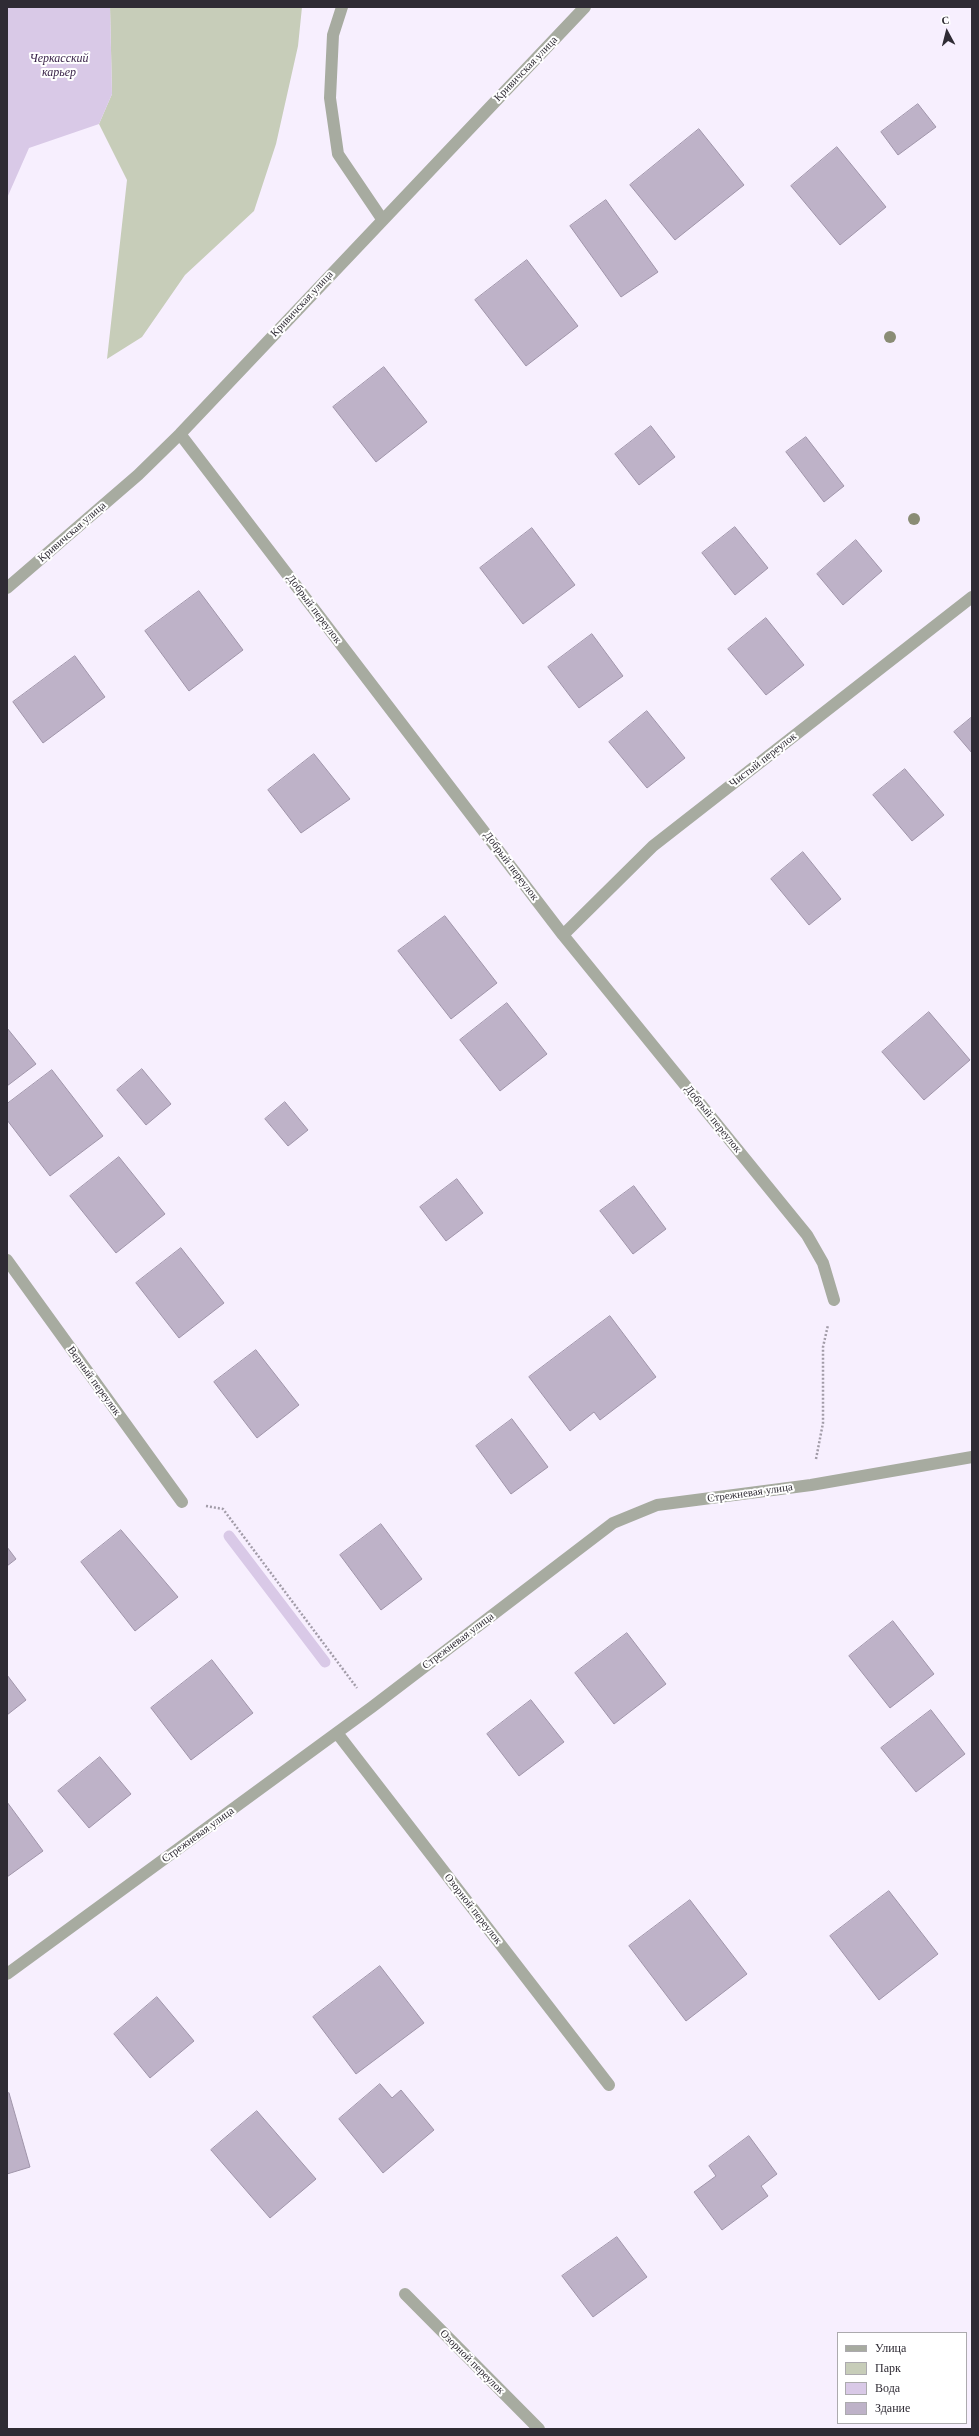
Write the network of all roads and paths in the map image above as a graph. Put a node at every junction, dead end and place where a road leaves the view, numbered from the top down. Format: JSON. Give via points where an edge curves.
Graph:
{"nodes":[{"id":1,"x":342,"y":7,"type":"edge"},
{"id":2,"x":586,"y":7,"type":"edge"},
{"id":3,"x":382,"y":220,"type":"junction"},
{"id":4,"x":180,"y":434,"type":"junction"},
{"id":5,"x":7,"y":588,"type":"edge"},
{"id":6,"x":972,"y":597,"type":"edge"},
{"id":7,"x":563,"y":935,"type":"junction"},
{"id":8,"x":7,"y":1260,"type":"edge"},
{"id":9,"x":834,"y":1300,"type":"joint"},
{"id":10,"x":972,"y":1457,"type":"edge"},
{"id":11,"x":810,"y":1484,"type":"junction"},
{"id":12,"x":182,"y":1502,"type":"joint"},
{"id":13,"x":372,"y":1707,"type":"junction"},
{"id":14,"x":338,"y":1733,"type":"junction"},
{"id":15,"x":7,"y":1974,"type":"edge"},
{"id":16,"x":609,"y":2085,"type":"dead end"},
{"id":17,"x":405,"y":2294,"type":"dead end"},
{"id":18,"x":539,"y":2429,"type":"edge"}],
"edges":[{"from":1,"to":3,"type":"street","via":[[333,35],[330,98],[338,154]]},
{"from":2,"to":3,"type":"street","name":"Кривичская улица"},
{"from":3,"to":4,"type":"street","name":"Кривичская улица"},
{"from":4,"to":5,"type":"street","name":"Кривичская улица","via":[[138,475]]},
{"from":4,"to":7,"type":"street","name":"Добрый переулок"},
{"from":6,"to":7,"type":"street","name":"Чистый переулок","via":[[653,846]]},
{"from":7,"to":9,"type":"street","name":"Добрый переулок","via":[[807,1235],[823,1263]]},
{"from":8,"to":12,"type":"street","name":"Верный переулок"},
{"from":9,"to":11,"type":"path","via":[[823,1347],[823,1423]]},
{"from":10,"to":11,"type":"street","name":"Стрежневая улица"},
{"from":11,"to":13,"type":"street","name":"Стрежневая улица","via":[[658,1505],[613,1523]]},
{"from":12,"to":13,"type":"path","via":[[223,1508]]},
{"from":13,"to":14,"type":"street","name":"Стрежневая улица"},
{"from":14,"to":15,"type":"street","name":"Стрежневая улица"},
{"from":14,"to":16,"type":"street","name":"Озорной переулок"},
{"from":17,"to":18,"type":"street","name":"Озорной переулок"}]}
